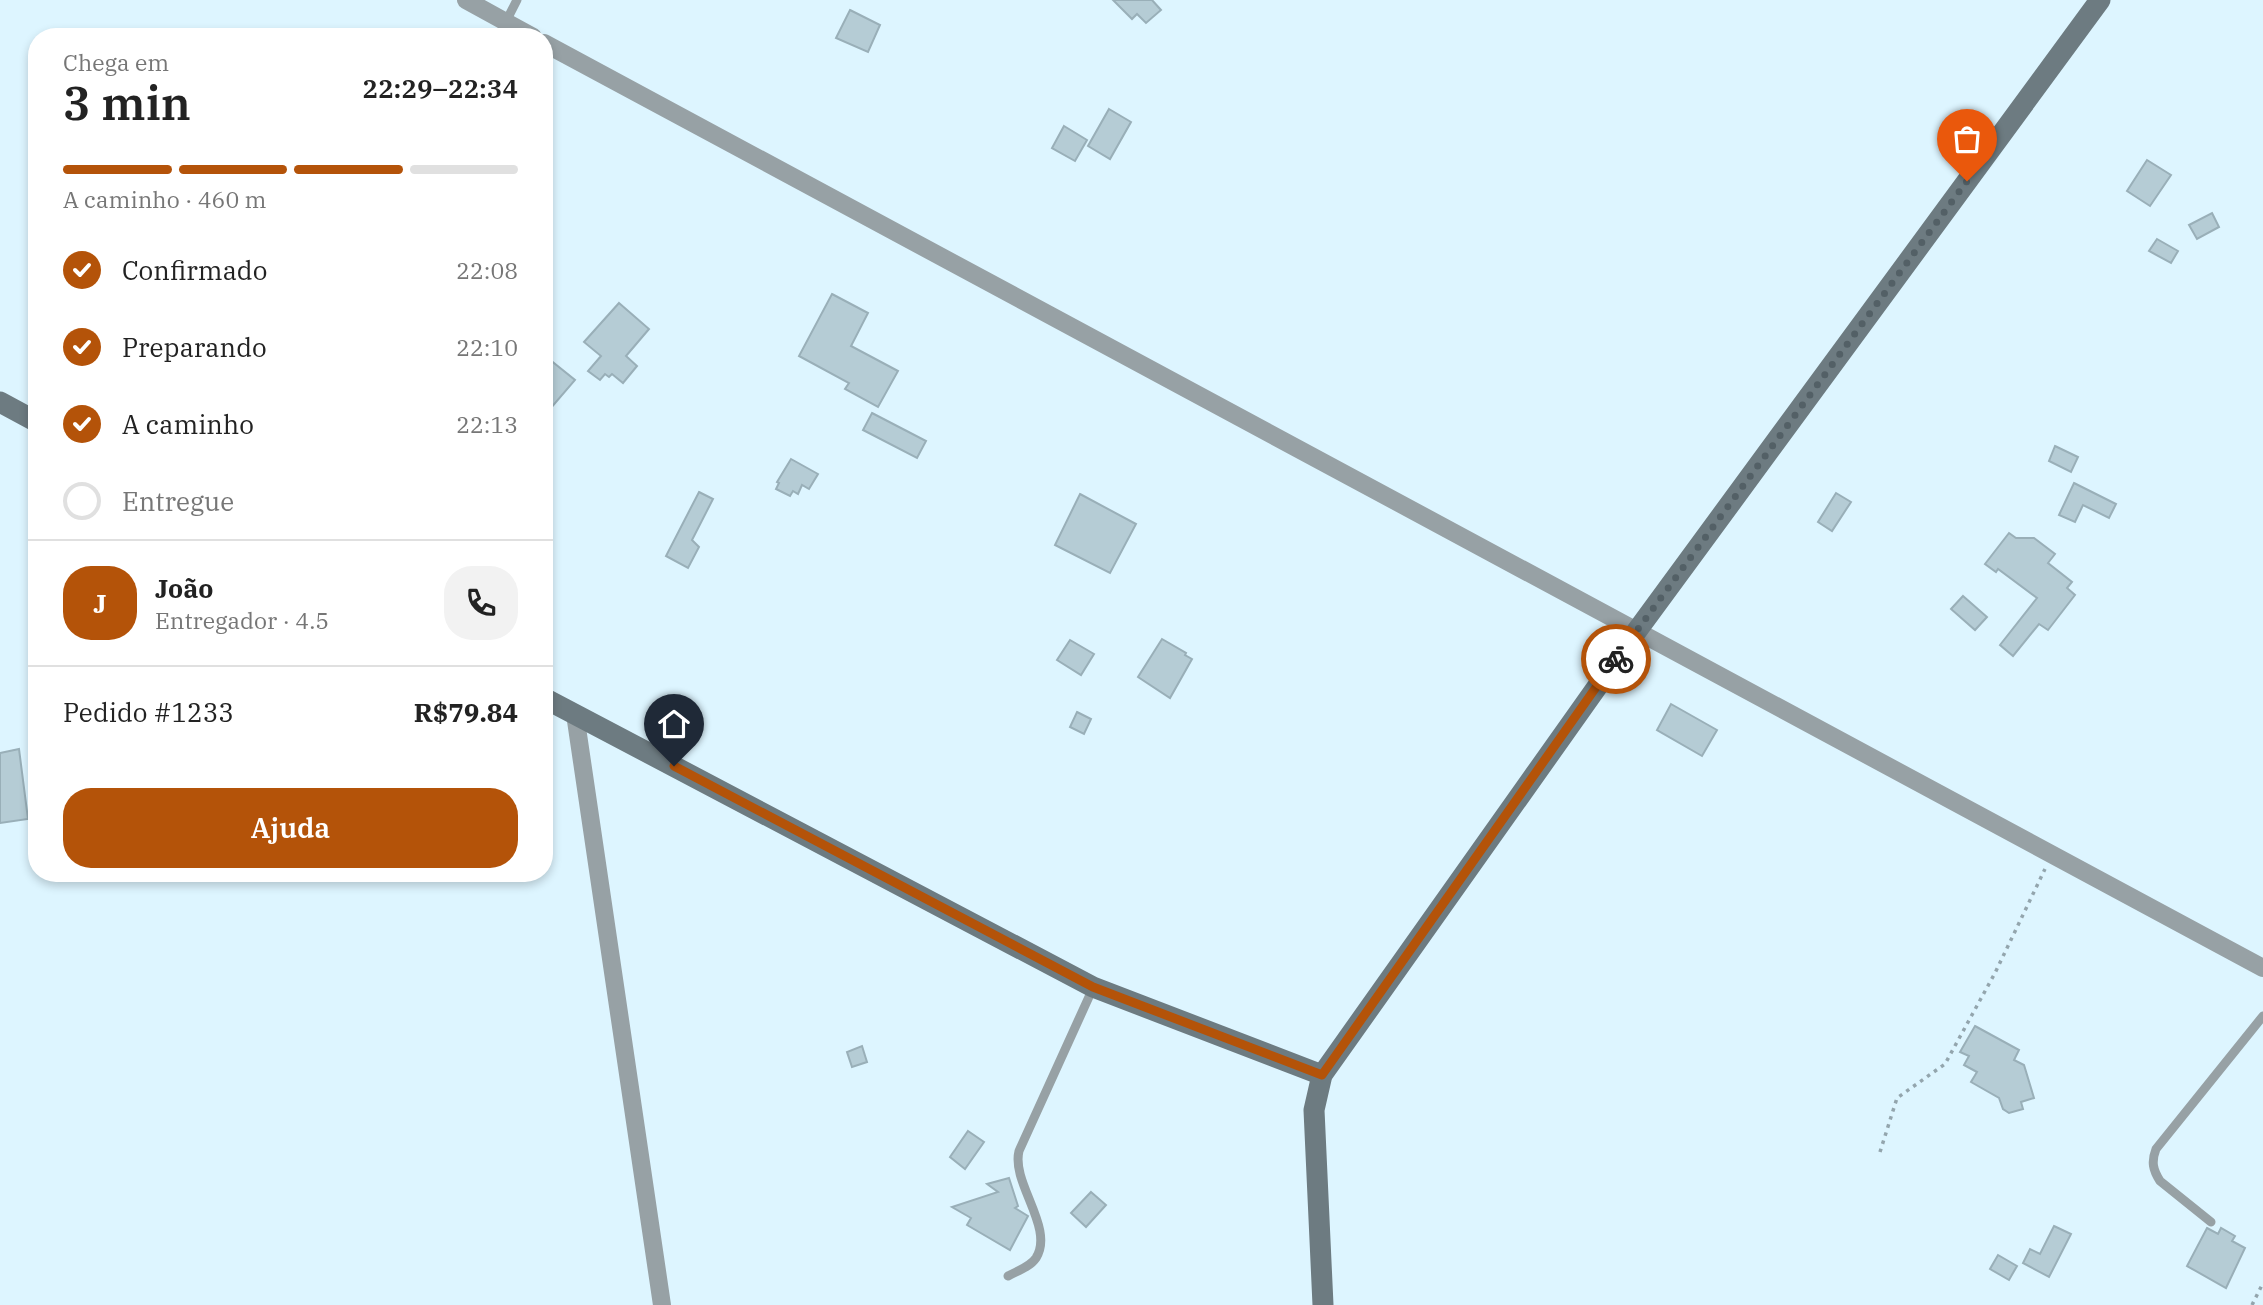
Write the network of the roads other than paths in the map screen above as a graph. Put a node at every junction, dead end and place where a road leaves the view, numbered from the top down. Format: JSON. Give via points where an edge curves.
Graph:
{"nodes":[{"id":1,"x":466,"y":0,"type":"edge"},
{"id":2,"x":517,"y":0,"type":"edge"},
{"id":3,"x":2099,"y":0,"type":"edge"},
{"id":4,"x":500,"y":28,"type":"edge"},
{"id":5,"x":502,"y":28,"type":"edge"},
{"id":6,"x":553,"y":48,"type":"edge"},
{"id":7,"x":0,"y":402,"type":"edge"},
{"id":8,"x":28,"y":417,"type":"edge"},
{"id":9,"x":1636,"y":632,"type":"junction"},
{"id":10,"x":553,"y":703,"type":"edge"},
{"id":11,"x":575,"y":714,"type":"junction"},
{"id":12,"x":2263,"y":968,"type":"edge"},
{"id":13,"x":1093,"y":987,"type":"junction"},
{"id":14,"x":2263,"y":1016,"type":"edge"},
{"id":15,"x":1322,"y":1075,"type":"junction"},
{"id":16,"x":2211,"y":1222,"type":"dead end"},
{"id":17,"x":1008,"y":1276,"type":"dead end"},
{"id":18,"x":663,"y":1305,"type":"edge"},
{"id":19,"x":1324,"y":1305,"type":"edge"}],
"edges":[{"from":1,"to":4,"type":"street"},
{"from":2,"to":5,"type":"lane"},
{"from":3,"to":9,"type":"street"},
{"from":6,"to":9,"type":"street"},
{"from":7,"to":8,"type":"street"},
{"from":9,"to":12,"type":"street"},
{"from":9,"to":15,"type":"street"},
{"from":10,"to":11,"type":"street"},
{"from":11,"to":13,"type":"street"},
{"from":11,"to":18,"type":"street"},
{"from":13,"to":15,"type":"street"},
{"from":13,"to":17,"type":"lane","via":[[1019,1151],[1017,1165],[1038,1224],[1039,1248],[1032,1262]]},
{"from":14,"to":16,"type":"lane","via":[[2156,1149],[2152,1160],[2160,1181]]},
{"from":15,"to":19,"type":"street","via":[[1314,1110]]}]}
